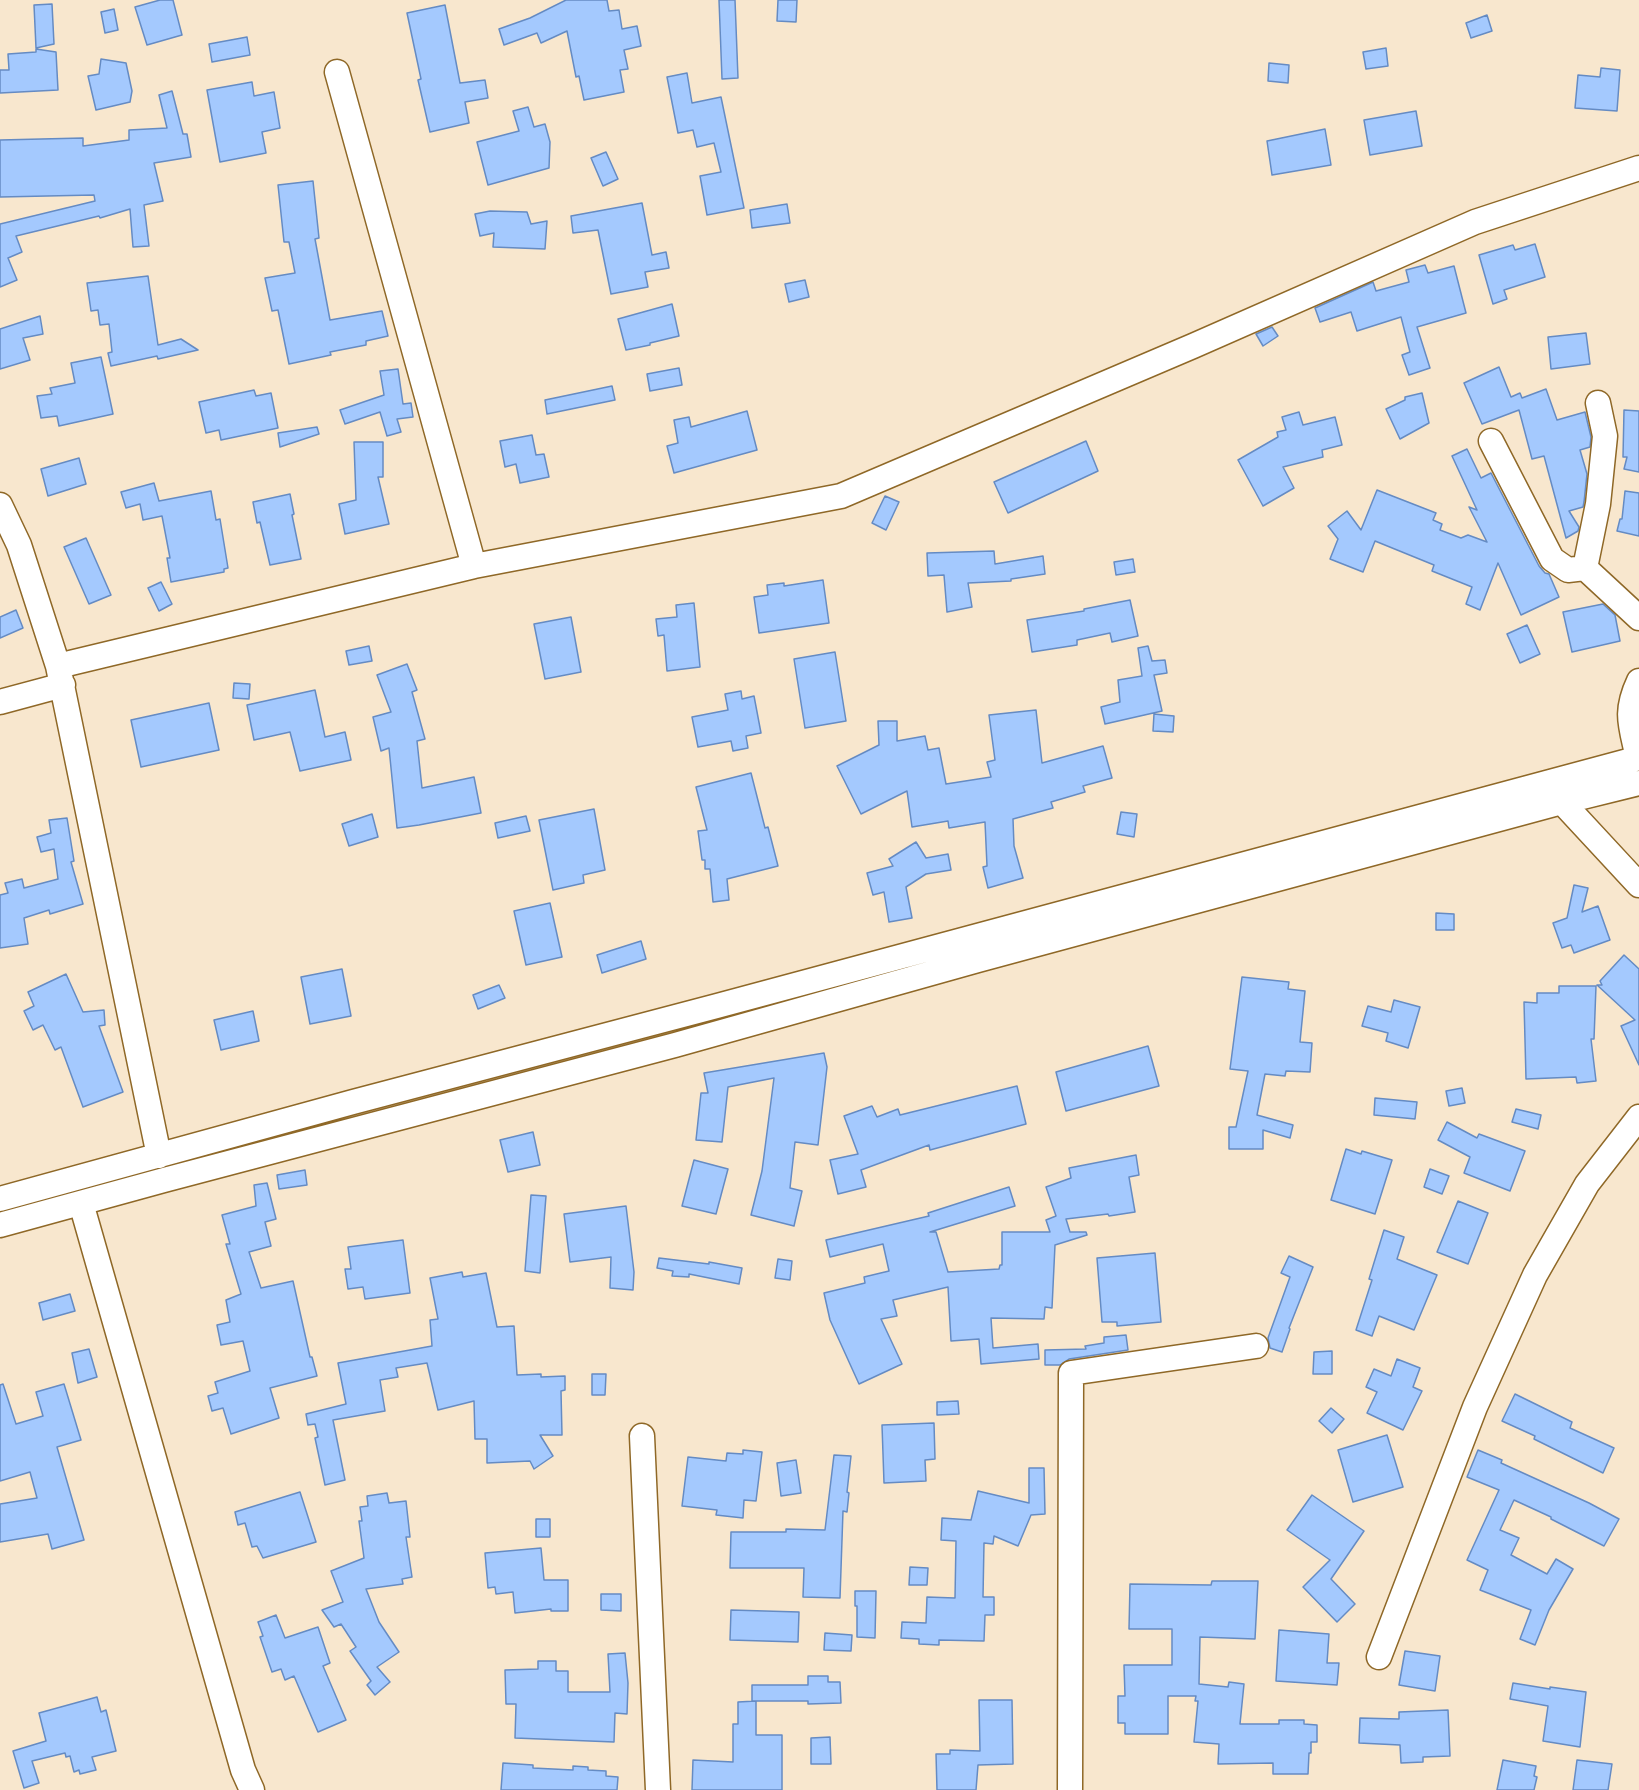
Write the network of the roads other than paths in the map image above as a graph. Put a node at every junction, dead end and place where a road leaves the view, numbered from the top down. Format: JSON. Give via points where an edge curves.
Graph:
{"nodes":[{"id":1,"x":337,"y":72,"type":"dead end"},
{"id":2,"x":1639,"y":168,"type":"edge"},
{"id":3,"x":1598,"y":402,"type":"dead end"},
{"id":4,"x":1491,"y":441,"type":"dead end"},
{"id":5,"x":0,"y":505,"type":"edge"},
{"id":6,"x":474,"y":566,"type":"junction"},
{"id":7,"x":1585,"y":568,"type":"junction"},
{"id":8,"x":1639,"y":618,"type":"edge"},
{"id":9,"x":61,"y":676,"type":"junction"},
{"id":10,"x":1639,"y":681,"type":"edge"},
{"id":11,"x":0,"y":702,"type":"edge"},
{"id":12,"x":1638,"y":758,"type":"edge"},
{"id":13,"x":1556,"y":779,"type":"junction"},
{"id":14,"x":1639,"y":783,"type":"edge"},
{"id":15,"x":1562,"y":802,"type":"junction"},
{"id":16,"x":1639,"y":885,"type":"edge"},
{"id":17,"x":420,"y":1084,"type":"junction"},
{"id":18,"x":425,"y":1110,"type":"junction"},
{"id":19,"x":1639,"y":1117,"type":"edge"},
{"id":20,"x":159,"y":1156,"type":"junction"},
{"id":21,"x":0,"y":1199,"type":"edge"},
{"id":22,"x":81,"y":1203,"type":"junction"},
{"id":23,"x":0,"y":1225,"type":"edge"},
{"id":24,"x":1256,"y":1346,"type":"dead end"},
{"id":25,"x":642,"y":1436,"type":"dead end"},
{"id":26,"x":1379,"y":1657,"type":"dead end"},
{"id":27,"x":252,"y":1790,"type":"edge"},
{"id":28,"x":658,"y":1790,"type":"edge"},
{"id":29,"x":1070,"y":1790,"type":"edge"}],
"edges":[{"from":1,"to":6,"type":"street"},
{"from":2,"to":6,"type":"street","via":[[1475,222],[841,496]]},
{"from":3,"to":7,"type":"street","via":[[1605,436],[1598,504]]},
{"from":4,"to":7,"type":"street","via":[[1552,559],[1568,570]]},
{"from":5,"to":9,"type":"street","via":[[19,545]]},
{"from":6,"to":9,"type":"street"},
{"from":7,"to":8,"type":"street"},
{"from":9,"to":11,"type":"street"},
{"from":9,"to":20,"type":"street"},
{"from":10,"to":12,"type":"street","via":[[1628,712]]},
{"from":12,"to":13,"type":"street"},
{"from":13,"to":15,"type":"street"},
{"from":13,"to":17,"type":"street"},
{"from":14,"to":15,"type":"street"},
{"from":15,"to":16,"type":"street"},
{"from":15,"to":18,"type":"street"},
{"from":17,"to":18,"type":"street"},
{"from":17,"to":20,"type":"street"},
{"from":18,"to":22,"type":"street"},
{"from":19,"to":26,"type":"street","via":[[1587,1184],[1534,1275],[1475,1407]]},
{"from":20,"to":21,"type":"street"},
{"from":22,"to":23,"type":"street"},
{"from":22,"to":27,"type":"street","via":[[243,1770]]},
{"from":24,"to":29,"type":"street","via":[[1071,1373]]},
{"from":25,"to":28,"type":"street"}]}
